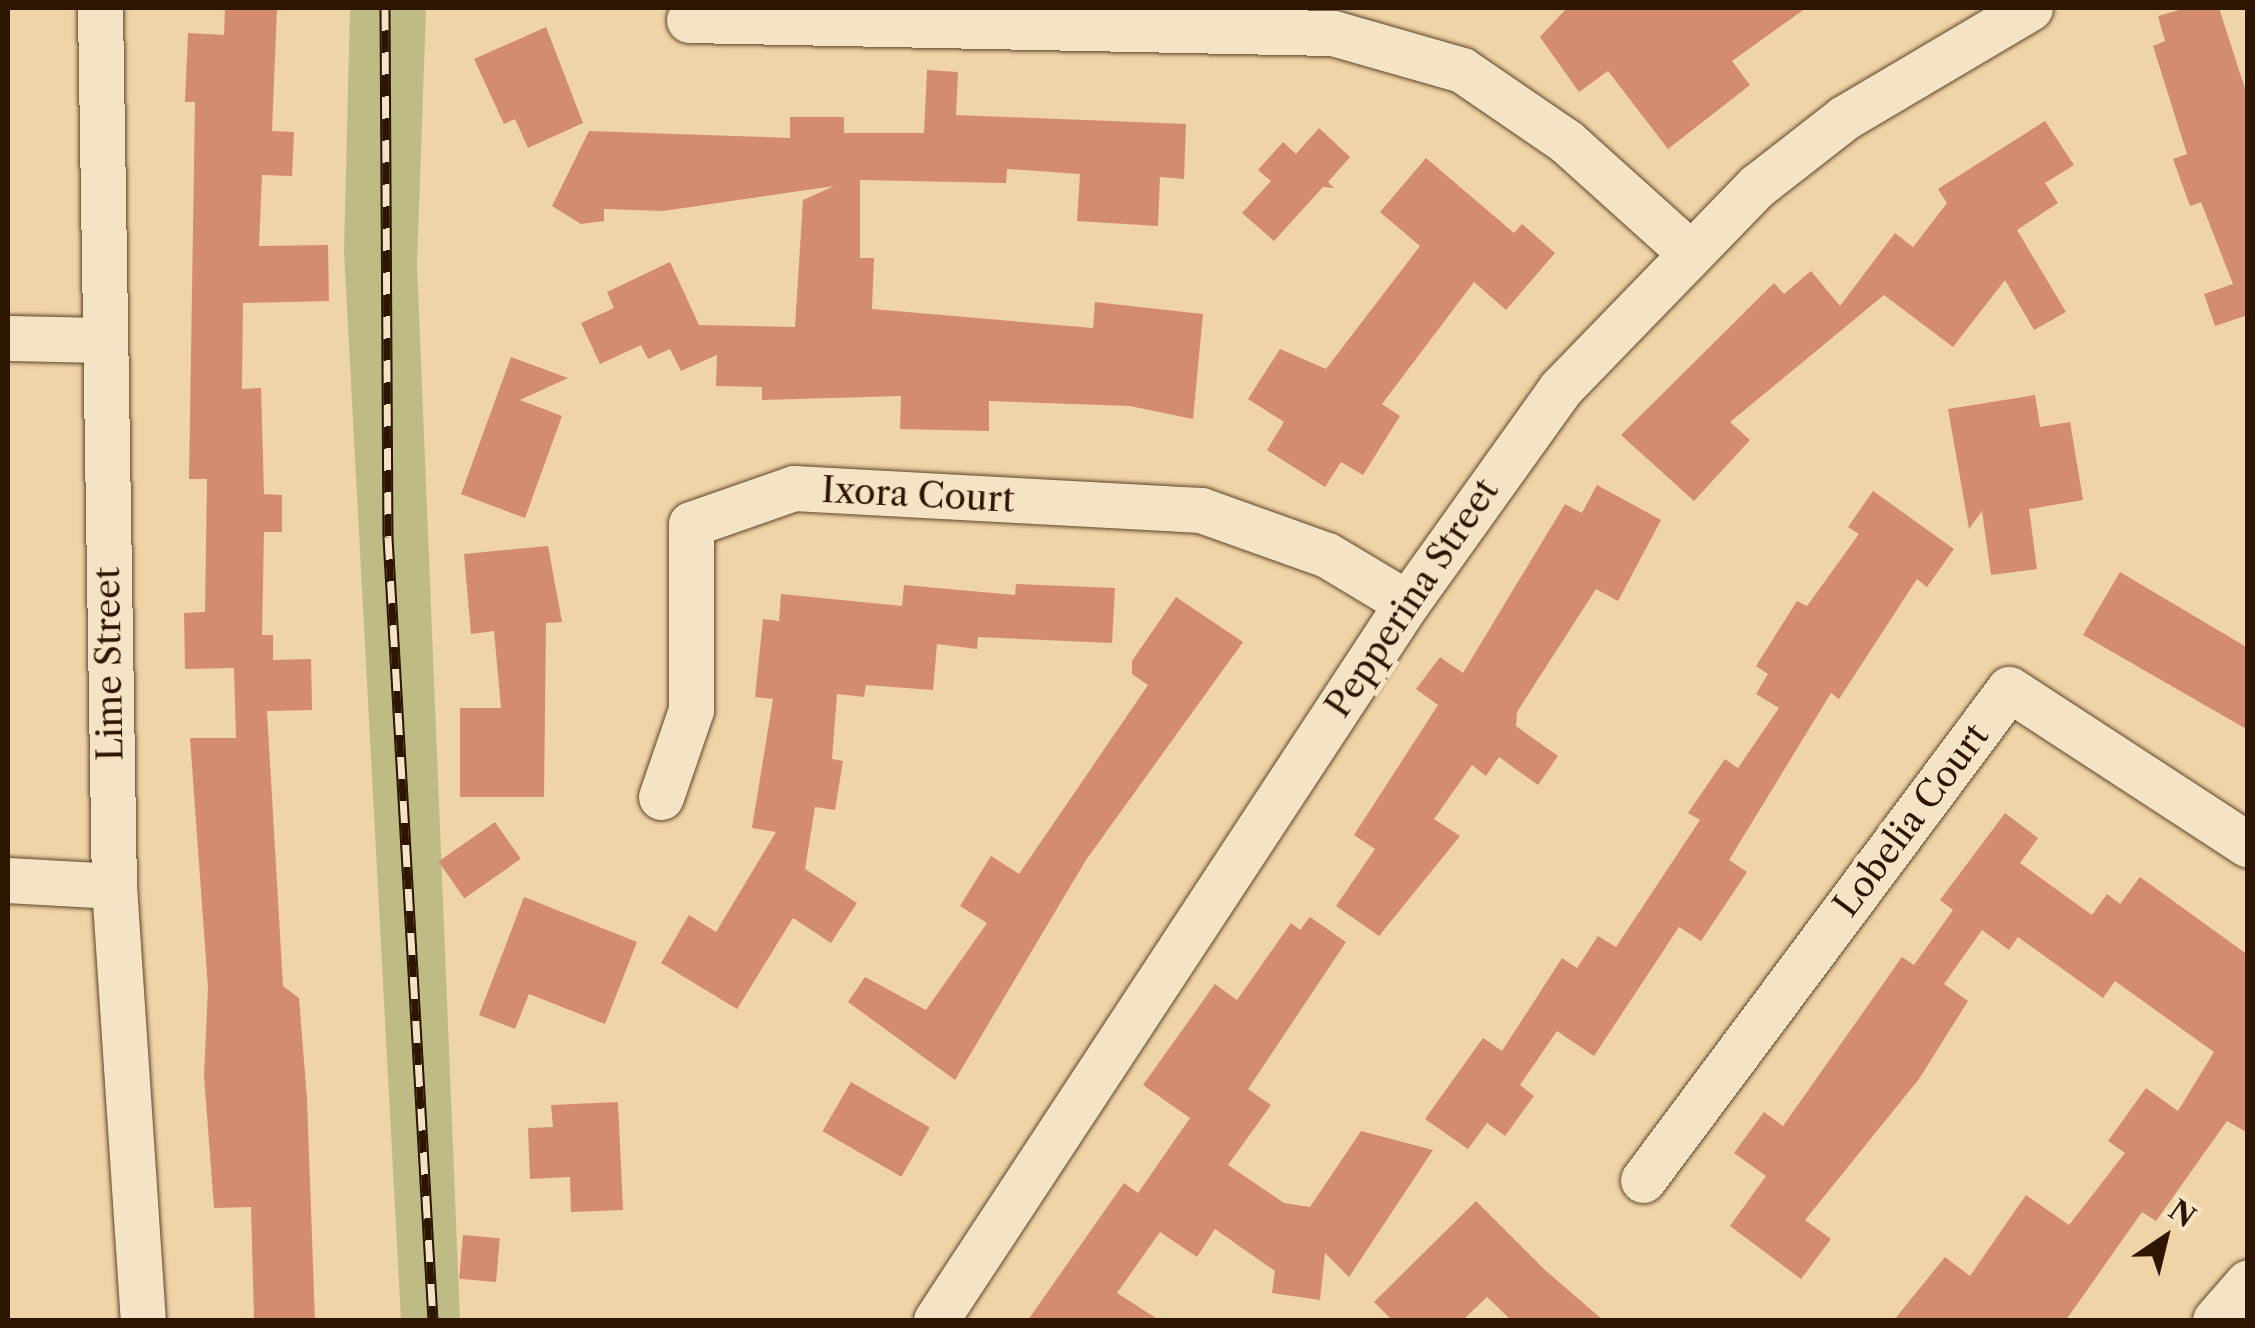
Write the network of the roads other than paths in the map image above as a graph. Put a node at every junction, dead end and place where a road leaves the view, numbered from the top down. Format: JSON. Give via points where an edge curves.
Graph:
{"nodes":[{"id":1,"x":100,"y":8,"type":"edge"},
{"id":2,"x":2030,"y":8,"type":"edge"},
{"id":3,"x":689,"y":20,"type":"dead end"},
{"id":4,"x":1687,"y":250,"type":"junction"},
{"id":5,"x":8,"y":338,"type":"edge"},
{"id":6,"x":102,"y":340,"type":"junction"},
{"id":7,"x":1407,"y":604,"type":"junction"},
{"id":8,"x":661,"y":796,"type":"dead end"},
{"id":9,"x":2248,"y":845,"type":"edge"},
{"id":10,"x":8,"y":880,"type":"edge"},
{"id":11,"x":114,"y":886,"type":"junction"},
{"id":12,"x":1643,"y":1180,"type":"dead end"},
{"id":13,"x":2248,"y":1282,"type":"edge"},
{"id":14,"x":143,"y":1320,"type":"edge"},
{"id":15,"x":936,"y":1320,"type":"edge"},
{"id":16,"x":2214,"y":1320,"type":"edge"}],
"edges":[{"from":1,"to":6,"type":"street","name":"Lime Street"},
{"from":2,"to":4,"type":"street","name":"Pepperina Street","via":[[1844,118]]},
{"from":3,"to":4,"type":"street","via":[[1333,33],[1462,70],[1567,142]]},
{"from":4,"to":7,"type":"street","name":"Pepperina Street","via":[[1560,389]]},
{"from":5,"to":6,"type":"street"},
{"from":6,"to":11,"type":"street","name":"Lime Street"},
{"from":7,"to":8,"type":"street","name":"Ixora Court","via":[[1326,554],[1201,510],[794,488],[691,524],[691,710]]},
{"from":7,"to":15,"type":"street","name":"Pepperina Street"},
{"from":9,"to":12,"type":"street","name":"Lobelia Court","via":[[2009,689]]},
{"from":10,"to":11,"type":"street"},
{"from":11,"to":14,"type":"street","name":"Lime Street"},
{"from":13,"to":16,"type":"street"}]}
